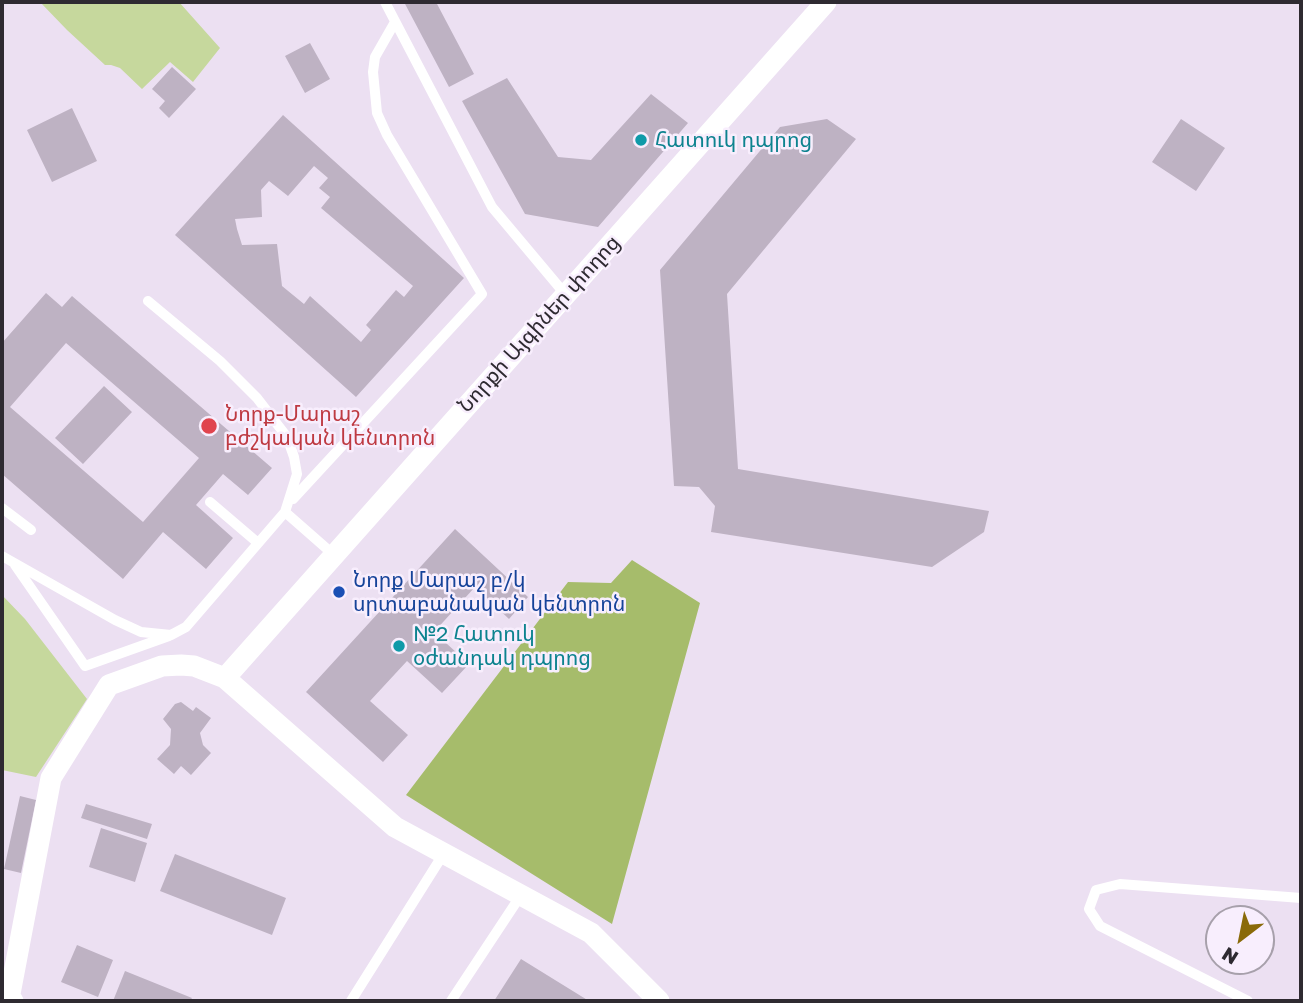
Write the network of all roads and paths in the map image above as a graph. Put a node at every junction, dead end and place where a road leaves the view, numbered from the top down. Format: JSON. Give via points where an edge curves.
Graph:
{"nodes":[{"id":1,"x":385,"y":2,"type":"edge"},
{"id":2,"x":826,"y":2,"type":"edge"},
{"id":3,"x":395,"y":22,"type":"junction"},
{"id":4,"x":565,"y":294,"type":"junction"},
{"id":5,"x":148,"y":301,"type":"dead end"},
{"id":6,"x":211,"y":502,"type":"dead end"},
{"id":7,"x":2,"y":508,"type":"edge"},
{"id":8,"x":287,"y":508,"type":"junction"},
{"id":9,"x":31,"y":530,"type":"dead end"},
{"id":10,"x":258,"y":543,"type":"junction"},
{"id":11,"x":334,"y":555,"type":"junction"},
{"id":12,"x":2,"y":556,"type":"edge"},
{"id":13,"x":14,"y":563,"type":"junction"},
{"id":14,"x":171,"y":635,"type":"junction"},
{"id":15,"x":225,"y":678,"type":"junction"},
{"id":16,"x":443,"y":853,"type":"junction"},
{"id":17,"x":521,"y":895,"type":"junction"},
{"id":18,"x":1301,"y":898,"type":"edge"},
{"id":19,"x":13,"y":1001,"type":"edge"},
{"id":20,"x":351,"y":1001,"type":"edge"},
{"id":21,"x":451,"y":1001,"type":"edge"},
{"id":22,"x":659,"y":1001,"type":"edge"},
{"id":23,"x":1248,"y":1001,"type":"edge"}],
"edges":[{"from":1,"to":3,"type":"lane"},
{"from":2,"to":4,"type":"street","name":"Նորքի Այգիներ փողոց"},
{"from":3,"to":4,"type":"lane","via":[[492,207]]},
{"from":3,"to":8,"type":"lane","via":[[375,57],[377,113],[482,294]]},
{"from":4,"to":11,"type":"street","name":"Նորքի Այգիներ փողոց"},
{"from":5,"to":8,"type":"lane","via":[[220,361],[280,427],[296,466]]},
{"from":6,"to":10,"type":"lane"},
{"from":7,"to":9,"type":"lane"},
{"from":8,"to":10,"type":"lane"},
{"from":8,"to":11,"type":"lane"},
{"from":10,"to":14,"type":"lane","via":[[186,627]]},
{"from":11,"to":15,"type":"street","name":"Նորքի Այգիներ փողոց"},
{"from":12,"to":13,"type":"lane"},
{"from":13,"to":14,"type":"lane","via":[[141,632]]},
{"from":13,"to":14,"type":"lane","via":[[85,666]]},
{"from":15,"to":16,"type":"street","via":[[395,827]]},
{"from":15,"to":19,"type":"street","via":[[194,666],[173,665],[110,685],[51,778],[9,999]]},
{"from":16,"to":17,"type":"street"},
{"from":16,"to":20,"type":"lane"},
{"from":17,"to":21,"type":"lane"},
{"from":17,"to":22,"type":"street","via":[[591,933]]},
{"from":18,"to":23,"type":"lane","via":[[1120,884],[1096,890],[1089,909],[1100,926]]}]}
